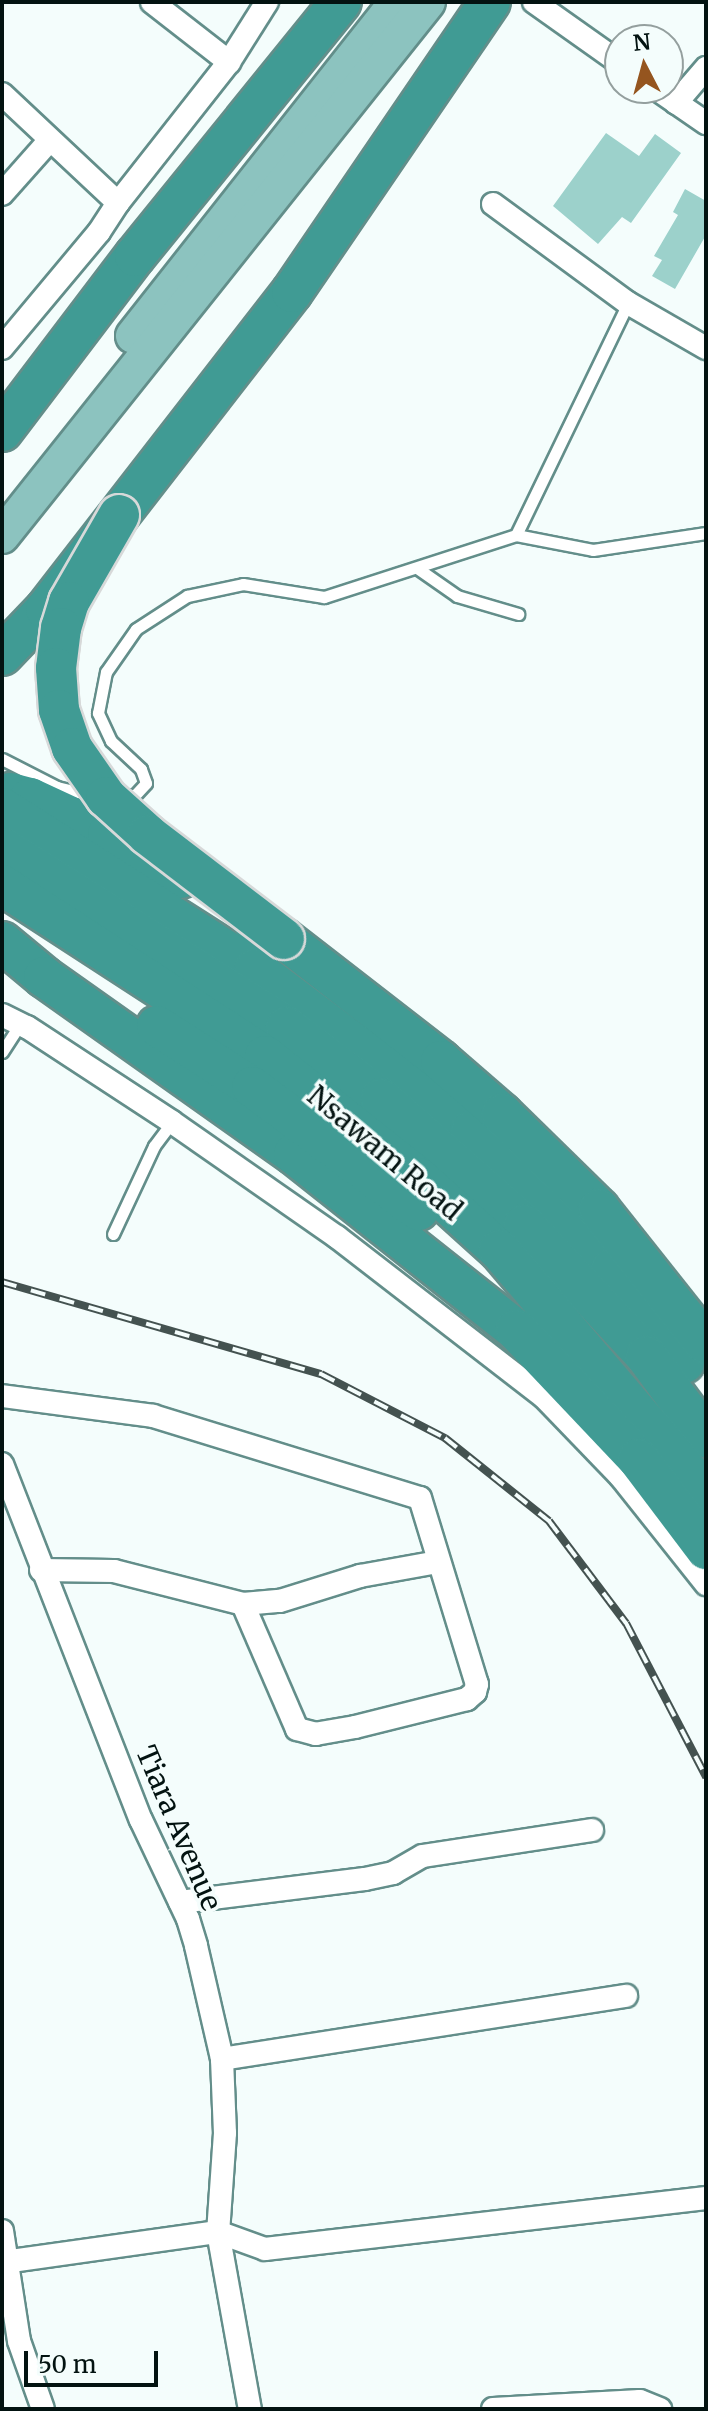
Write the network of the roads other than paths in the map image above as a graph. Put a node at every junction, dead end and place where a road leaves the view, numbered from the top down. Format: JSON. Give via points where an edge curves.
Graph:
{"nodes":[{"id":1,"x":152,"y":2,"type":"edge"},
{"id":2,"x":267,"y":2,"type":"edge"},
{"id":3,"x":341,"y":2,"type":"edge"},
{"id":4,"x":397,"y":2,"type":"edge"},
{"id":5,"x":428,"y":2,"type":"edge"},
{"id":6,"x":490,"y":2,"type":"edge"},
{"id":7,"x":534,"y":2,"type":"edge"},
{"id":8,"x":604,"y":52,"type":"edge"},
{"id":9,"x":229,"y":62,"type":"junction"},
{"id":10,"x":706,"y":68,"type":"edge"},
{"id":11,"x":2,"y":94,"type":"edge"},
{"id":12,"x":684,"y":94,"type":"edge"},
{"id":13,"x":678,"y":104,"type":"edge"},
{"id":14,"x":706,"y":123,"type":"edge"},
{"id":15,"x":50,"y":140,"type":"junction"},
{"id":16,"x":2,"y":194,"type":"edge"},
{"id":17,"x":118,"y":203,"type":"junction"},
{"id":18,"x":493,"y":204,"type":"dead end"},
{"id":19,"x":208,"y":259,"type":"junction"},
{"id":20,"x":628,"y":303,"type":"junction"},
{"id":21,"x":2,"y":348,"type":"edge"},
{"id":22,"x":706,"y":348,"type":"edge"},
{"id":23,"x":2,"y":431,"type":"edge"},
{"id":24,"x":2,"y":503,"type":"edge"},
{"id":25,"x":119,"y":515,"type":"junction"},
{"id":26,"x":706,"y":533,"type":"edge"},
{"id":27,"x":516,"y":535,"type":"junction"},
{"id":28,"x":2,"y":536,"type":"edge"},
{"id":29,"x":417,"y":568,"type":"junction"},
{"id":30,"x":518,"y":614,"type":"dead end"},
{"id":31,"x":2,"y":655,"type":"edge"},
{"id":32,"x":2,"y":759,"type":"edge"},
{"id":33,"x":2,"y":791,"type":"edge"},
{"id":34,"x":2,"y":808,"type":"edge"},
{"id":35,"x":2,"y":848,"type":"edge"},
{"id":36,"x":2,"y":885,"type":"edge"},
{"id":37,"x":2,"y":926,"type":"edge"},
{"id":38,"x":284,"y":939,"type":"junction"},
{"id":39,"x":2,"y":942,"type":"edge"},
{"id":40,"x":2,"y":960,"type":"edge"},
{"id":41,"x":44,"y":977,"type":"junction"},
{"id":42,"x":11,"y":1019,"type":"edge"},
{"id":43,"x":2,"y":1052,"type":"edge"},
{"id":44,"x":172,"y":1122,"type":"junction"},
{"id":45,"x":113,"y":1234,"type":"dead end"},
{"id":46,"x":540,"y":1301,"type":"junction"},
{"id":47,"x":706,"y":1344,"type":"edge"},
{"id":48,"x":706,"y":1391,"type":"edge"},
{"id":49,"x":2,"y":1396,"type":"edge"},
{"id":50,"x":706,"y":1437,"type":"edge"},
{"id":51,"x":2,"y":1464,"type":"edge"},
{"id":52,"x":706,"y":1493,"type":"edge"},
{"id":53,"x":706,"y":1549,"type":"edge"},
{"id":54,"x":438,"y":1562,"type":"junction"},
{"id":55,"x":41,"y":1570,"type":"junction"},
{"id":56,"x":706,"y":1584,"type":"edge"},
{"id":57,"x":243,"y":1604,"type":"junction"},
{"id":58,"x":592,"y":1830,"type":"dead end"},
{"id":59,"x":180,"y":1902,"type":"junction"},
{"id":60,"x":626,"y":1996,"type":"dead end"},
{"id":61,"x":222,"y":2059,"type":"junction"},
{"id":62,"x":706,"y":2198,"type":"edge"},
{"id":63,"x":2,"y":2231,"type":"edge"},
{"id":64,"x":218,"y":2232,"type":"junction"},
{"id":65,"x":4,"y":2262,"type":"junction"},
{"id":66,"x":11,"y":2342,"type":"edge"},
{"id":67,"x":43,"y":2409,"type":"edge"},
{"id":68,"x":250,"y":2409,"type":"edge"},
{"id":69,"x":493,"y":2409,"type":"edge"},
{"id":70,"x":660,"y":2409,"type":"edge"}],
"edges":[{"from":1,"to":9,"type":"street"},
{"from":2,"to":9,"type":"street"},
{"from":3,"to":23,"type":"highway","via":[[135,256]]},
{"from":4,"to":19,"type":"main road"},
{"from":5,"to":19,"type":"main road"},
{"from":6,"to":25,"type":"highway","via":[[292,292]]},
{"from":7,"to":8,"type":"street"},
{"from":9,"to":17,"type":"street"},
{"from":10,"to":12,"type":"street"},
{"from":11,"to":15,"type":"street"},
{"from":13,"to":14,"type":"street"},
{"from":15,"to":16,"type":"street"},
{"from":15,"to":17,"type":"street"},
{"from":17,"to":21,"type":"street"},
{"from":18,"to":20,"type":"street"},
{"from":19,"to":24,"type":"main road"},
{"from":19,"to":28,"type":"main road"},
{"from":20,"to":22,"type":"street"},
{"from":20,"to":27,"type":"lane"},
{"from":25,"to":31,"type":"highway","bridge":true,"via":[[46,609]]},
{"from":25,"to":38,"type":"highway","bridge":true,"via":[[69,602],[61,628],[56,668],[59,710],[72,748],[106,797],[148,835]]},
{"from":26,"to":27,"type":"lane","via":[[593,550]]},
{"from":27,"to":29,"type":"lane"},
{"from":29,"to":30,"type":"lane","via":[[457,596]]},
{"from":29,"to":32,"type":"lane","via":[[324,597],[243,584],[187,596],[136,629],[106,672],[98,713],[111,741],[141,769],[146,783],[135,795],[88,796]]},
{"from":33,"to":38,"type":"highway","bridge":true,"via":[[30,798],[108,834]]},
{"from":34,"to":48,"type":"highway","via":[[255,969],[471,1131],[611,1269]]},
{"from":35,"to":50,"type":"highway","name":"Nsawam Road","via":[[286,1027],[381,1099],[524,1225],[646,1356]]},
{"from":36,"to":46,"type":"highway","name":"Nsawam Road","via":[[265,1056],[347,1118],[499,1250]]},
{"from":37,"to":46,"type":"highway","via":[[252,1087]]},
{"from":38,"to":47,"type":"highway","via":[[502,1114],[599,1209]]},
{"from":39,"to":41,"type":"highway"},
{"from":40,"to":41,"type":"highway"},
{"from":41,"to":53,"type":"highway","via":[[294,1154],[516,1330],[638,1459]]},
{"from":42,"to":43,"type":"lane"},
{"from":42,"to":44,"type":"street"},
{"from":44,"to":45,"type":"lane","via":[[154,1146]]},
{"from":44,"to":56,"type":"street","via":[[337,1237],[544,1397],[621,1477]]},
{"from":46,"to":52,"type":"highway","name":"Nsawam Road"},
{"from":49,"to":54,"type":"street","via":[[153,1416],[405,1491],[420,1498],[427,1511]]},
{"from":51,"to":55,"type":"street","name":"Tiara Avenue"},
{"from":54,"to":57,"type":"street","via":[[360,1576],[280,1601]]},
{"from":54,"to":57,"type":"street","via":[[477,1684],[475,1692],[467,1699],[355,1727],[316,1734],[297,1729]]},
{"from":55,"to":57,"type":"street","via":[[114,1571]]},
{"from":55,"to":59,"type":"street","name":"Tiara Avenue","via":[[141,1820]]},
{"from":58,"to":59,"type":"street","via":[[423,1856],[393,1873],[365,1879]]},
{"from":59,"to":61,"type":"street","name":"Tiara Avenue","via":[[196,1946]]},
{"from":60,"to":61,"type":"street"},
{"from":61,"to":64,"type":"street","name":"Tiara Avenue","via":[[225,2133]]},
{"from":62,"to":64,"type":"street","via":[[265,2249]]},
{"from":63,"to":65,"type":"street"},
{"from":64,"to":65,"type":"street"},
{"from":64,"to":68,"type":"street","name":"Tiara Avenue"},
{"from":65,"to":66,"type":"street"},
{"from":66,"to":67,"type":"street"},
{"from":69,"to":70,"type":"street","via":[[640,2401]]}]}
